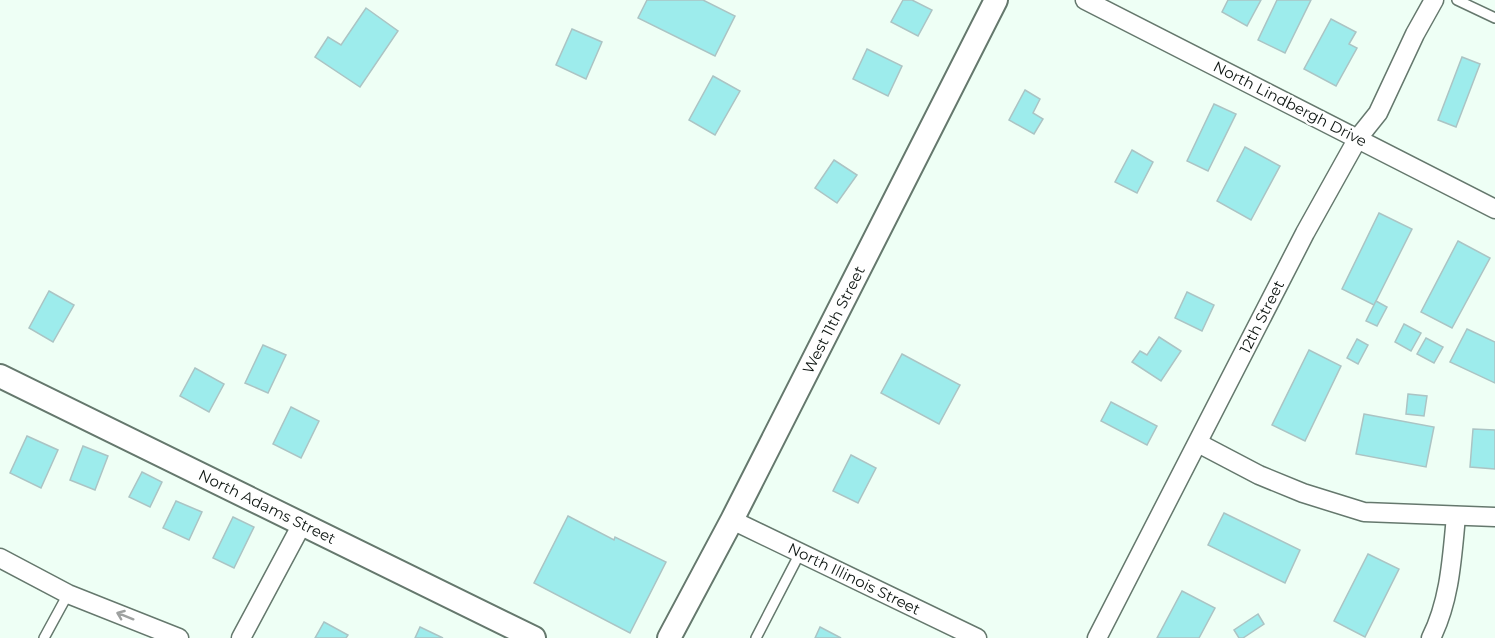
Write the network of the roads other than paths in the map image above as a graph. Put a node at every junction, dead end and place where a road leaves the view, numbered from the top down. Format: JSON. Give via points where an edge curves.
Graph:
{"nodes":[{"id":1,"x":996,"y":0,"type":"edge"},
{"id":2,"x":1085,"y":0,"type":"edge"},
{"id":3,"x":1434,"y":0,"type":"edge"},
{"id":4,"x":1457,"y":0,"type":"edge"},
{"id":5,"x":1495,"y":18,"type":"edge"},
{"id":6,"x":1358,"y":138,"type":"junction"},
{"id":7,"x":1495,"y":208,"type":"edge"},
{"id":8,"x":0,"y":376,"type":"edge"},
{"id":9,"x":1198,"y":443,"type":"junction"},
{"id":10,"x":1456,"y":516,"type":"junction"},
{"id":11,"x":1495,"y":517,"type":"edge"},
{"id":12,"x":732,"y":520,"type":"junction"},
{"id":13,"x":302,"y":524,"type":"junction"},
{"id":14,"x":800,"y":553,"type":"junction"},
{"id":15,"x":0,"y":558,"type":"edge"},
{"id":16,"x":68,"y":594,"type":"junction"},
{"id":17,"x":44,"y":638,"type":"edge"},
{"id":18,"x":179,"y":638,"type":"edge"},
{"id":19,"x":241,"y":638,"type":"edge"},
{"id":20,"x":534,"y":638,"type":"edge"},
{"id":21,"x":669,"y":638,"type":"edge"},
{"id":22,"x":756,"y":638,"type":"edge"},
{"id":23,"x":977,"y":638,"type":"edge"},
{"id":24,"x":1097,"y":638,"type":"edge"},
{"id":25,"x":1431,"y":638,"type":"edge"}],
"edges":[{"from":1,"to":12,"type":"street","name":"West 11th Street"},
{"from":2,"to":6,"type":"street","name":"North Lindbergh Drive"},
{"from":3,"to":6,"type":"street","name":"12th Street","via":[[1378,113]]},
{"from":4,"to":5,"type":"lane"},
{"from":6,"to":7,"type":"street","name":"North Lindbergh Drive"},
{"from":6,"to":9,"type":"street","name":"12th Street"},
{"from":8,"to":13,"type":"street","name":"North Adams Street"},
{"from":9,"to":10,"type":"street","via":[[1259,475],[1364,512]]},
{"from":9,"to":24,"type":"street","name":"12th Street"},
{"from":10,"to":11,"type":"street"},
{"from":10,"to":25,"type":"street","via":[[1443,609]]},
{"from":12,"to":14,"type":"street","name":"North Illinois Street"},
{"from":12,"to":21,"type":"street","name":"West 11th Street"},
{"from":13,"to":19,"type":"street"},
{"from":13,"to":20,"type":"street","name":"North Adams Street"},
{"from":14,"to":22,"type":"lane"},
{"from":14,"to":23,"type":"street","name":"North Illinois Street"},
{"from":15,"to":16,"type":"street"},
{"from":16,"to":17,"type":"lane"},
{"from":18,"to":16,"type":"street","one_way":true}]}
